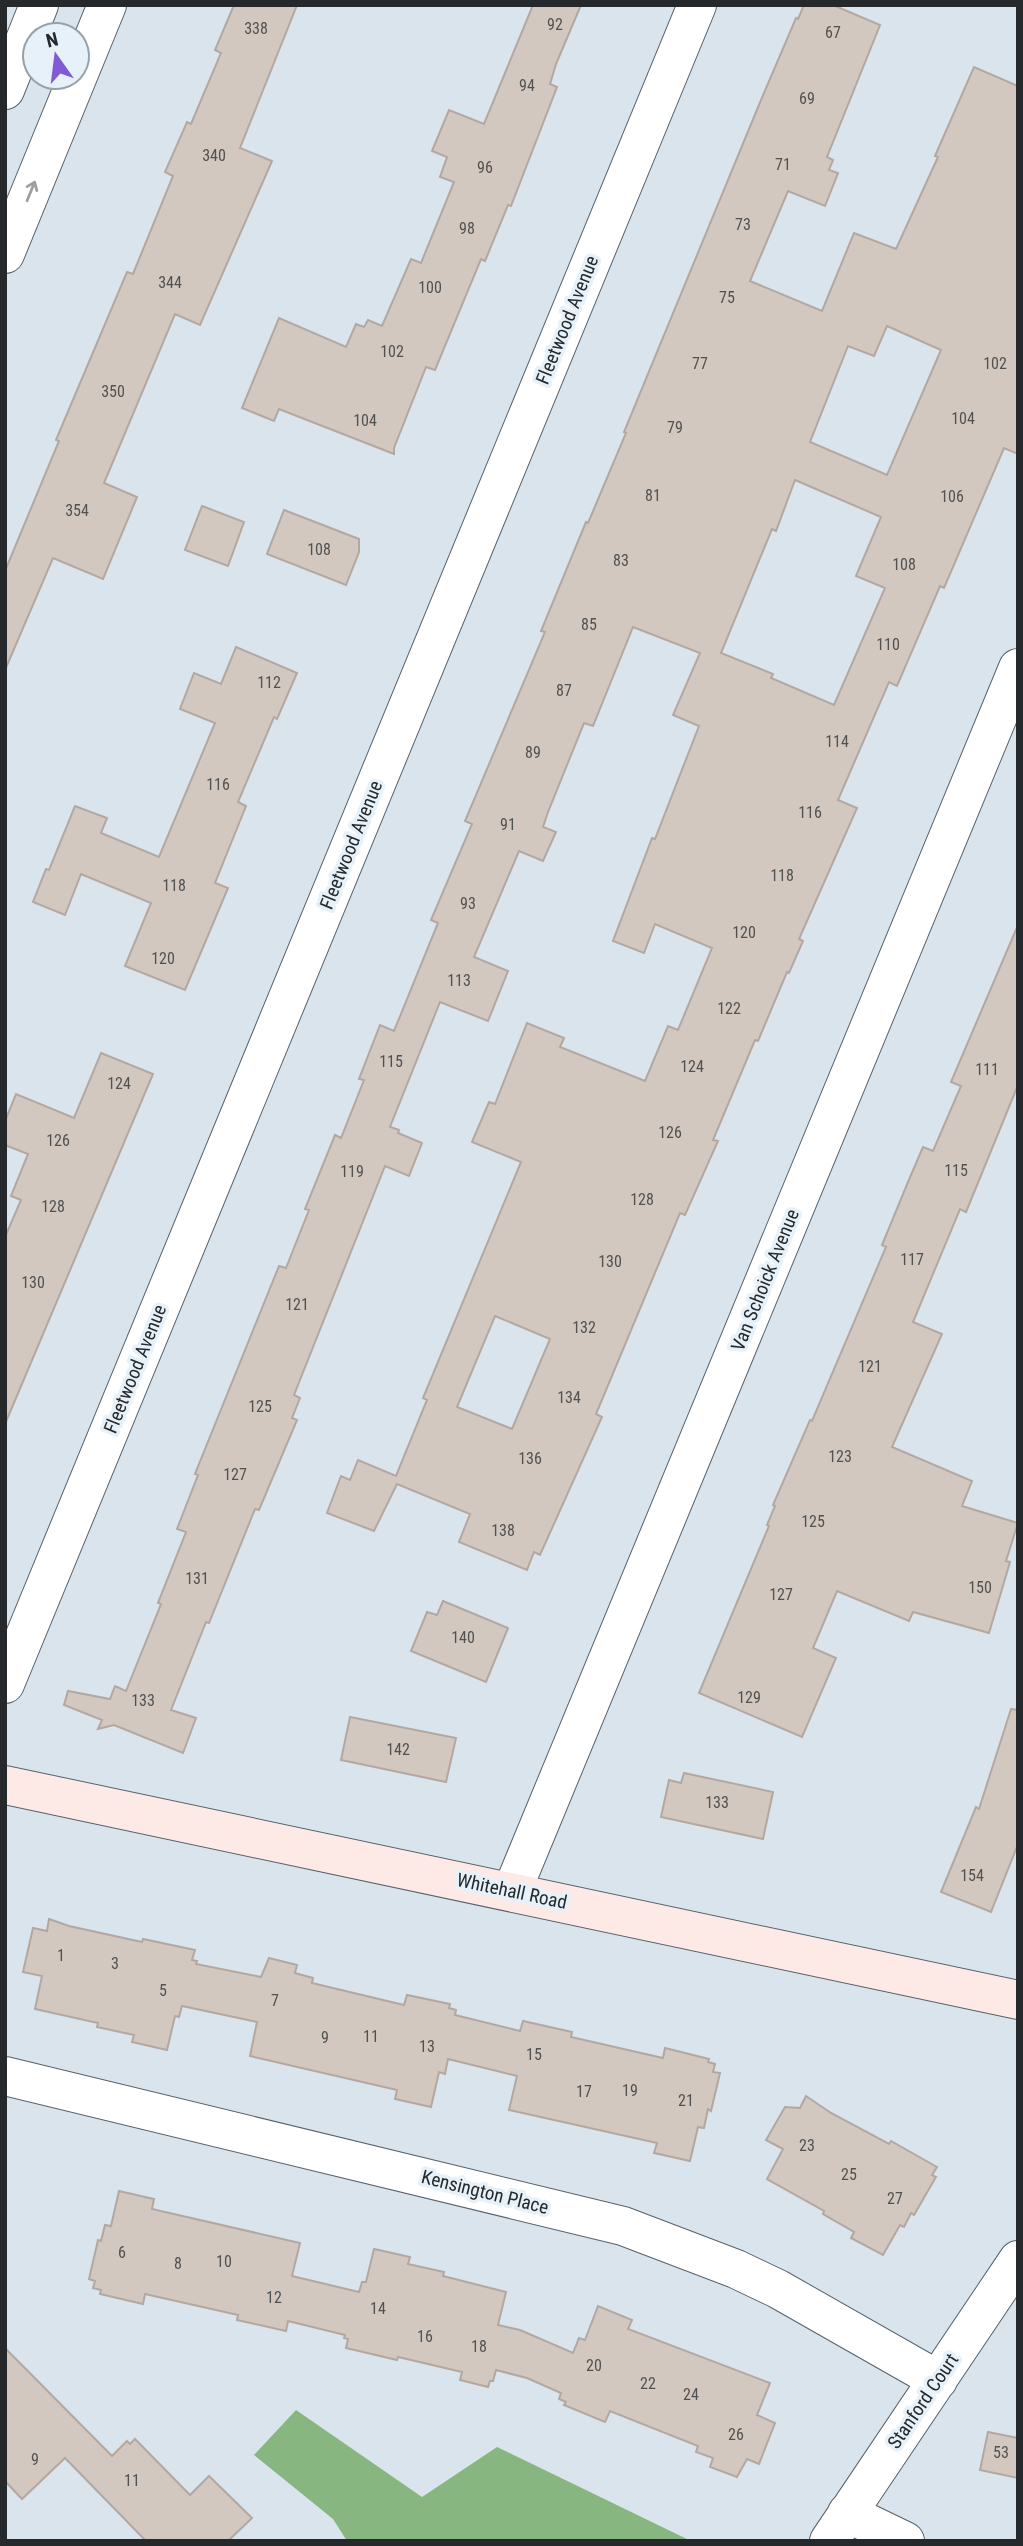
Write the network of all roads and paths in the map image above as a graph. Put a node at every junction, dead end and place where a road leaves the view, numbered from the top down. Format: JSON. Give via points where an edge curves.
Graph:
{"nodes":[{"id":1,"x":39,"y":5,"type":"edge"},
{"id":2,"x":107,"y":5,"type":"edge"},
{"id":3,"x":697,"y":5,"type":"edge"},
{"id":4,"x":5,"y":90,"type":"edge"},
{"id":5,"x":5,"y":254,"type":"edge"},
{"id":6,"x":1018,"y":668,"type":"edge"},
{"id":7,"x":5,"y":1684,"type":"edge"},
{"id":8,"x":5,"y":1785,"type":"edge"},
{"id":9,"x":512,"y":1891,"type":"junction"},
{"id":10,"x":1018,"y":2000,"type":"edge"},
{"id":11,"x":5,"y":2076,"type":"edge"},
{"id":12,"x":1018,"y":2260,"type":"edge"},
{"id":13,"x":937,"y":2380,"type":"junction"},
{"id":14,"x":838,"y":2527,"type":"edge"},
{"id":15,"x":905,"y":2541,"type":"edge"}],
"edges":[{"from":1,"to":4,"type":"street"},
{"from":5,"to":2,"type":"street","one_way":true},
{"from":3,"to":7,"type":"street","name":"Fleetwood Avenue"},
{"from":6,"to":9,"type":"street","name":"Van Schoick Avenue"},
{"from":8,"to":9,"type":"street","name":"Whitehall Road"},
{"from":9,"to":10,"type":"street","name":"Whitehall Road"},
{"from":11,"to":13,"type":"street","name":"Kensington Place","via":[[623,2226],[736,2269]]},
{"from":12,"to":13,"type":"street","name":"Stanford Court"},
{"from":13,"to":14,"type":"street","name":"Stanford Court"},
{"from":14,"to":15,"type":"street"}]}
